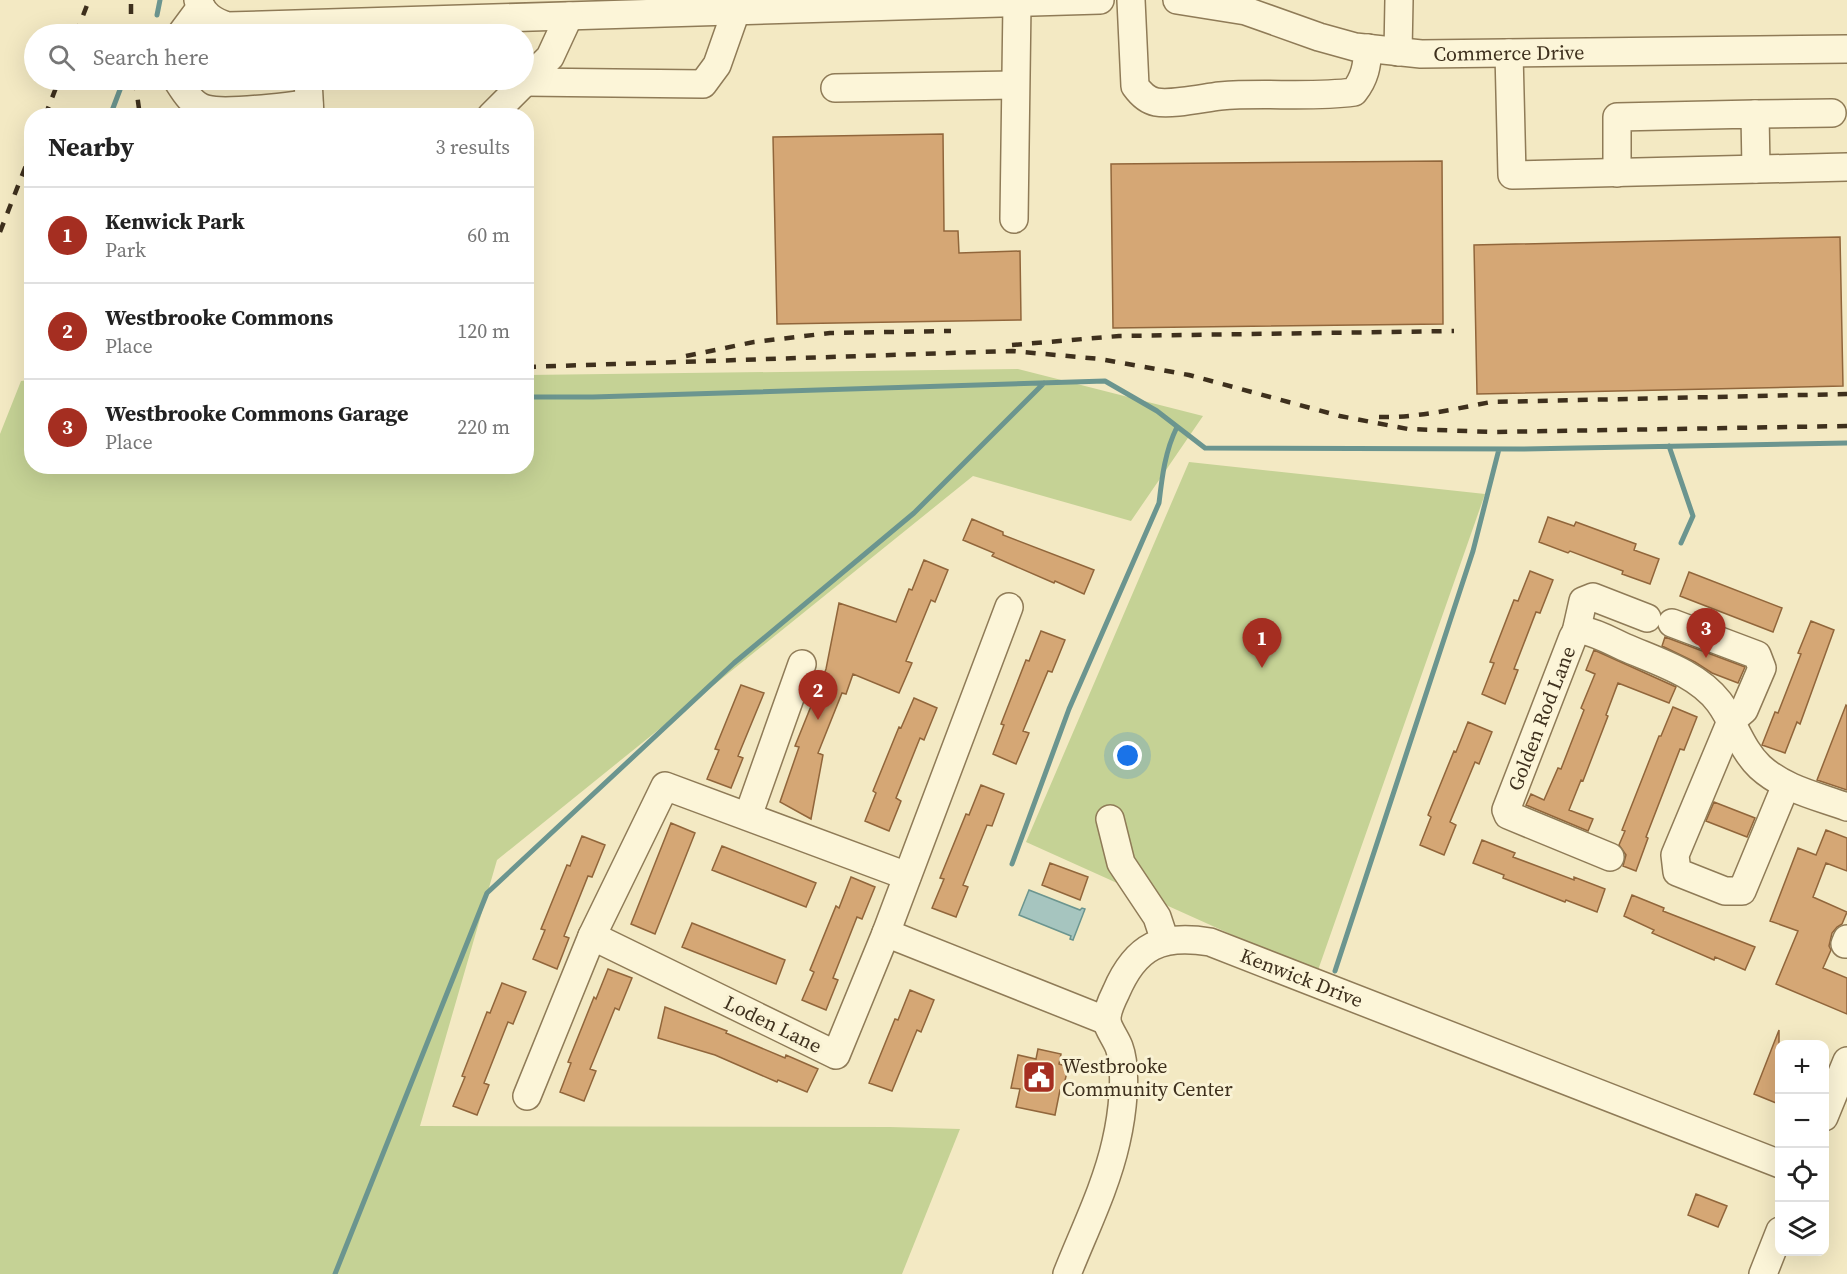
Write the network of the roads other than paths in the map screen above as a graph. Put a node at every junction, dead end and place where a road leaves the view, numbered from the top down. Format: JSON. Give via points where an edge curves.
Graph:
{"nodes":[{"id":1,"x":1100,"y":0,"type":"edge"},
{"id":2,"x":1131,"y":0,"type":"edge"},
{"id":3,"x":1177,"y":0,"type":"edge"},
{"id":4,"x":1399,"y":0,"type":"edge"},
{"id":5,"x":1022,"y":2,"type":"edge"},
{"id":6,"x":901,"y":3,"type":"edge"},
{"id":7,"x":1216,"y":3,"type":"edge"},
{"id":8,"x":200,"y":4,"type":"edge"},
{"id":9,"x":742,"y":7,"type":"edge"},
{"id":10,"x":1265,"y":9,"type":"edge"},
{"id":11,"x":569,"y":16,"type":"junction"},
{"id":12,"x":187,"y":24,"type":"edge"},
{"id":13,"x":221,"y":24,"type":"edge"},
{"id":14,"x":407,"y":24,"type":"edge"},
{"id":15,"x":1368,"y":48,"type":"junction"},
{"id":16,"x":1847,"y":49,"type":"edge"},
{"id":17,"x":1398,"y":52,"type":"junction"},
{"id":18,"x":1509,"y":53,"type":"junction"},
{"id":19,"x":534,"y":73,"type":"edge"},
{"id":20,"x":534,"y":82,"type":"edge"},
{"id":21,"x":1014,"y":85,"type":"junction"},
{"id":22,"x":835,"y":88,"type":"dead end"},
{"id":23,"x":183,"y":90,"type":"edge"},
{"id":24,"x":517,"y":90,"type":"edge"},
{"id":25,"x":309,"y":100,"type":"edge"},
{"id":26,"x":203,"y":108,"type":"edge"},
{"id":27,"x":243,"y":108,"type":"edge"},
{"id":28,"x":497,"y":108,"type":"edge"},
{"id":29,"x":1833,"y":113,"type":"dead end"},
{"id":30,"x":1755,"y":114,"type":"junction"},
{"id":31,"x":1847,"y":167,"type":"edge"},
{"id":32,"x":1756,"y":169,"type":"junction"},
{"id":33,"x":1617,"y":172,"type":"junction"},
{"id":34,"x":1014,"y":219,"type":"dead end"},
{"id":35,"x":1009,"y":607,"type":"dead end"},
{"id":36,"x":1576,"y":632,"type":"junction"},
{"id":37,"x":802,"y":664,"type":"dead end"},
{"id":38,"x":1731,"y":721,"type":"junction"},
{"id":39,"x":1786,"y":785,"type":"junction"},
{"id":40,"x":1847,"y":807,"type":"edge"},
{"id":41,"x":747,"y":816,"type":"junction"},
{"id":42,"x":1110,"y":819,"type":"dead end"},
{"id":43,"x":1610,"y":857,"type":"dead end"},
{"id":44,"x":907,"y":876,"type":"junction"},
{"id":45,"x":886,"y":933,"type":"junction"},
{"id":46,"x":592,"y":936,"type":"junction"},
{"id":47,"x":1165,"y":941,"type":"junction"},
{"id":48,"x":1107,"y":1021,"type":"junction"},
{"id":49,"x":1847,"y":1061,"type":"edge"},
{"id":50,"x":527,"y":1096,"type":"dead end"},
{"id":51,"x":1829,"y":1105,"type":"edge"},
{"id":52,"x":1775,"y":1162,"type":"edge"},
{"id":53,"x":1775,"y":1242,"type":"edge"},
{"id":54,"x":1067,"y":1274,"type":"edge"},
{"id":55,"x":1763,"y":1274,"type":"edge"}],
"edges":[{"from":1,"to":5,"type":"street"},
{"from":2,"to":15,"type":"street","via":[[1135,86],[1142,96],[1156,102],[1254,94],[1310,96],[1354,92],[1367,68]]},
{"from":3,"to":7,"type":"street","name":"Commerce Drive"},
{"from":4,"to":17,"type":"street"},
{"from":5,"to":6,"type":"street"},
{"from":5,"to":21,"type":"street"},
{"from":6,"to":9,"type":"street"},
{"from":7,"to":10,"type":"street","name":"Commerce Drive","via":[[1246,11]]},
{"from":8,"to":12,"type":"street"},
{"from":8,"to":13,"type":"street"},
{"from":9,"to":11,"type":"street"},
{"from":9,"to":20,"type":"street","via":[[717,65],[703,84]]},
{"from":10,"to":15,"type":"street","name":"Commerce Drive","via":[[1319,38]]},
{"from":11,"to":14,"type":"street"},
{"from":11,"to":19,"type":"street","via":[[550,57]]},
{"from":15,"to":17,"type":"street","name":"Commerce Drive"},
{"from":16,"to":18,"type":"street","name":"Commerce Drive"},
{"from":17,"to":18,"type":"street","name":"Commerce Drive"},
{"from":18,"to":33,"type":"street","via":[[1512,175]]},
{"from":21,"to":22,"type":"street"},
{"from":21,"to":34,"type":"street"},
{"from":23,"to":26,"type":"street"},
{"from":24,"to":28,"type":"street"},
{"from":25,"to":27,"type":"street"},
{"from":29,"to":30,"type":"street"},
{"from":30,"to":32,"type":"street"},
{"from":30,"to":33,"type":"street","via":[[1617,117]]},
{"from":31,"to":32,"type":"street"},
{"from":32,"to":33,"type":"street"},
{"from":35,"to":44,"type":"street","name":"Loden Lane"},
{"from":36,"to":38,"type":"street","name":"Golden Rod Lane","via":[[1588,631],[1673,668],[1708,691]]},
{"from":36,"to":38,"type":"street","via":[[1583,601],[1593,597],[1757,655],[1762,668],[1744,710]]},
{"from":36,"to":43,"type":"street","name":"Golden Rod Lane","via":[[1506,810],[1508,815]]},
{"from":37,"to":41,"type":"street"},
{"from":38,"to":39,"type":"street","name":"Golden Rod Lane","via":[[1746,751],[1760,767]]},
{"from":38,"to":39,"type":"street","via":[[1675,855],[1677,872],[1725,891],[1742,891]]},
{"from":39,"to":40,"type":"street","name":"Golden Rod Lane"},
{"from":41,"to":44,"type":"street"},
{"from":41,"to":46,"type":"street","via":[[665,786]]},
{"from":42,"to":47,"type":"street","via":[[1121,864],[1157,917]]},
{"from":44,"to":45,"type":"street","name":"Loden Lane"},
{"from":45,"to":46,"type":"street","name":"Loden Lane","via":[[836,1054]]},
{"from":45,"to":48,"type":"street"},
{"from":46,"to":50,"type":"street"},
{"from":47,"to":48,"type":"street","name":"Kenwick Drive","via":[[1139,956],[1127,970]]},
{"from":47,"to":52,"type":"street","name":"Kenwick Drive","via":[[1210,942]]},
{"from":48,"to":54,"type":"street","via":[[1120,1048],[1122,1107],[1106,1177]]},
{"from":49,"to":51,"type":"street"},
{"from":53,"to":55,"type":"street"}]}
